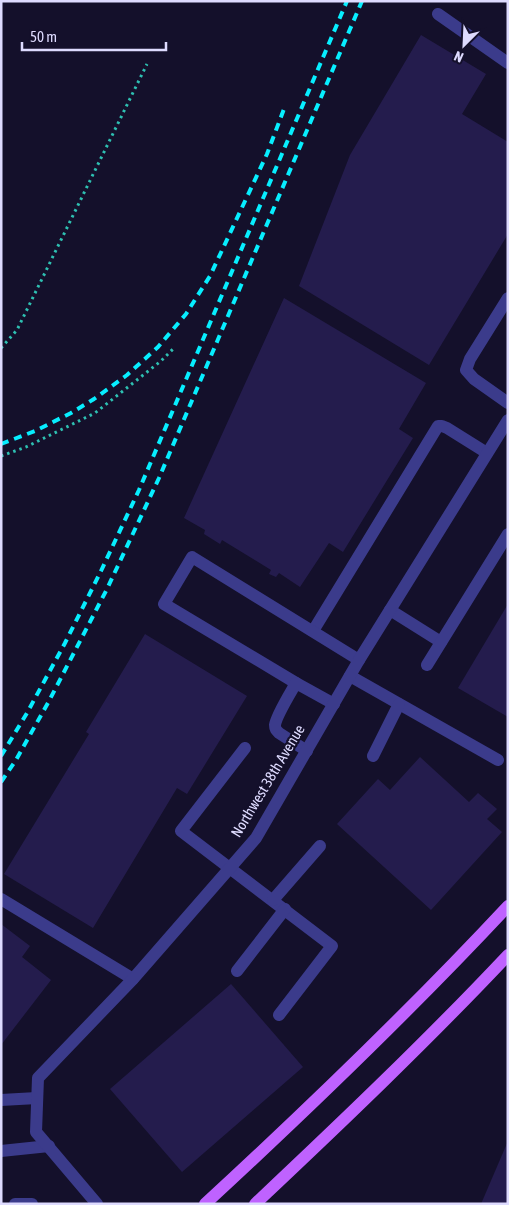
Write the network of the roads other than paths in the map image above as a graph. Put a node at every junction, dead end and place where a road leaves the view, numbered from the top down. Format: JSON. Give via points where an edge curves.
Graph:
{"nodes":[{"id":1,"x":438,"y":14,"type":"dead end"},
{"id":2,"x":508,"y":63,"type":"edge"},
{"id":3,"x":508,"y":298,"type":"edge"},
{"id":4,"x":508,"y":403,"type":"edge"},
{"id":5,"x":508,"y":420,"type":"edge"},
{"id":6,"x":487,"y":453,"type":"junction"},
{"id":7,"x":508,"y":534,"type":"edge"},
{"id":8,"x":390,"y":610,"type":"junction"},
{"id":9,"x":313,"y":632,"type":"junction"},
{"id":10,"x":441,"y":642,"type":"junction"},
{"id":11,"x":359,"y":660,"type":"junction"},
{"id":12,"x":426,"y":665,"type":"dead end"},
{"id":13,"x":350,"y":676,"type":"junction"},
{"id":14,"x":296,"y":683,"type":"junction"},
{"id":15,"x":334,"y":704,"type":"junction"},
{"id":16,"x":399,"y":704,"type":"junction"},
{"id":17,"x":245,"y":748,"type":"dead end"},
{"id":18,"x":307,"y":750,"type":"junction"},
{"id":19,"x":373,"y":756,"type":"dead end"},
{"id":20,"x":498,"y":760,"type":"dead end"},
{"id":21,"x":320,"y":846,"type":"dead end"},
{"id":22,"x":230,"y":868,"type":"junction"},
{"id":23,"x":1,"y":899,"type":"edge"},
{"id":24,"x":273,"y":900,"type":"junction"},
{"id":25,"x":508,"y":906,"type":"edge"},
{"id":26,"x":285,"y":909,"type":"junction"},
{"id":27,"x":508,"y":955,"type":"edge"},
{"id":28,"x":237,"y":971,"type":"dead end"},
{"id":29,"x":133,"y":979,"type":"junction"},
{"id":30,"x":279,"y":1015,"type":"dead end"},
{"id":31,"x":38,"y":1098,"type":"junction"},
{"id":32,"x":1,"y":1100,"type":"edge"},
{"id":33,"x":49,"y":1146,"type":"junction"},
{"id":34,"x":1,"y":1150,"type":"edge"},
{"id":35,"x":15,"y":1204,"type":"edge"},
{"id":36,"x":32,"y":1204,"type":"edge"},
{"id":37,"x":97,"y":1204,"type":"edge"},
{"id":38,"x":205,"y":1204,"type":"edge"},
{"id":39,"x":255,"y":1204,"type":"edge"}],
"edges":[{"from":1,"to":2,"type":"street"},
{"from":3,"to":4,"type":"street","via":[[466,370]]},
{"from":5,"to":6,"type":"street","name":"Northwest 38th Avenue"},
{"from":6,"to":8,"type":"street","name":"Northwest 38th Avenue"},
{"from":6,"to":9,"type":"street","via":[[447,428],[438,426]]},
{"from":7,"to":10,"type":"street"},
{"from":8,"to":10,"type":"street"},
{"from":8,"to":11,"type":"street","name":"Northwest 38th Avenue"},
{"from":9,"to":11,"type":"street"},
{"from":9,"to":14,"type":"street","via":[[192,557],[164,604]]},
{"from":10,"to":12,"type":"street"},
{"from":11,"to":13,"type":"street","name":"Northwest 38th Avenue"},
{"from":13,"to":15,"type":"street","name":"Northwest 38th Avenue"},
{"from":13,"to":16,"type":"street"},
{"from":14,"to":15,"type":"street"},
{"from":14,"to":18,"type":"street","via":[[275,725],[279,733]]},
{"from":15,"to":18,"type":"street","name":"Northwest 38th Avenue"},
{"from":16,"to":19,"type":"street"},
{"from":16,"to":20,"type":"street"},
{"from":17,"to":22,"type":"street","via":[[182,831]]},
{"from":18,"to":22,"type":"street","name":"Northwest 38th Avenue","via":[[256,838]]},
{"from":21,"to":24,"type":"street"},
{"from":22,"to":24,"type":"street"},
{"from":22,"to":29,"type":"street","name":"Northwest 38th Avenue"},
{"from":23,"to":29,"type":"street"},
{"from":24,"to":26,"type":"street"},
{"from":25,"to":38,"type":"main road","via":[[376,1043]]},
{"from":26,"to":28,"type":"street"},
{"from":26,"to":30,"type":"street","via":[[332,946]]},
{"from":27,"to":39,"type":"main road","via":[[458,1008]]},
{"from":29,"to":31,"type":"street","name":"Northwest 38th Avenue","via":[[38,1078]]},
{"from":31,"to":32,"type":"street"},
{"from":31,"to":33,"type":"street","name":"Northwest 38th Avenue","via":[[36,1132]]},
{"from":33,"to":34,"type":"street"},
{"from":33,"to":37,"type":"street"},
{"from":35,"to":36,"type":"street"}]}
